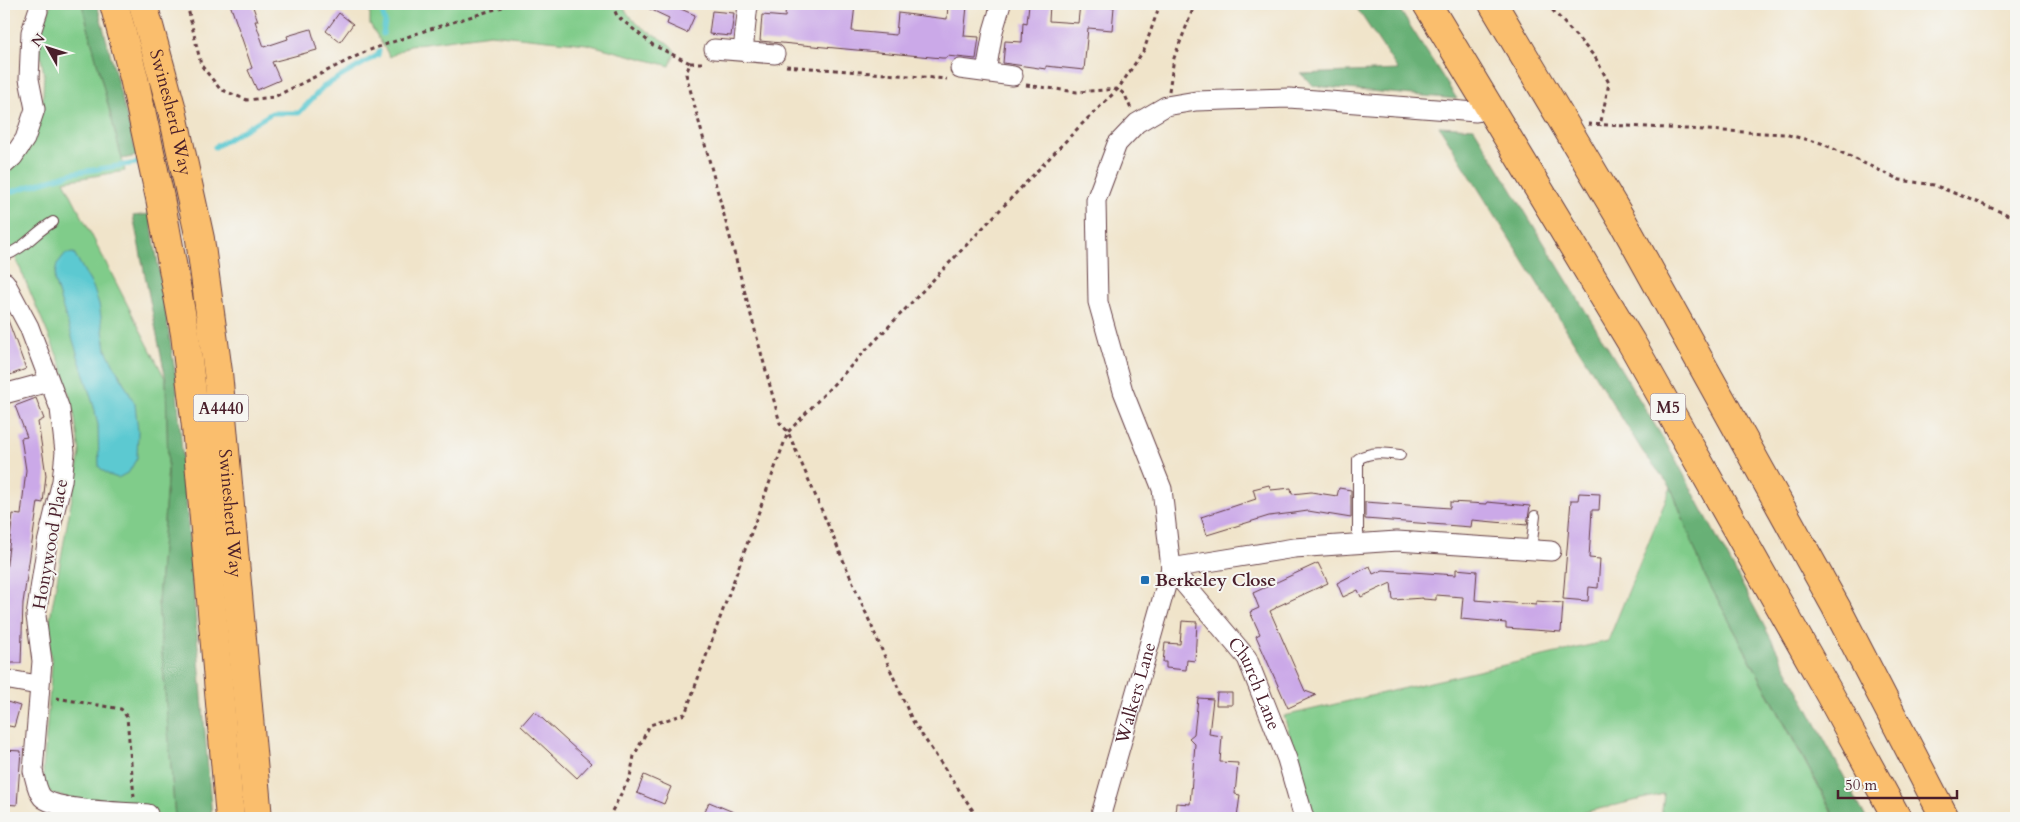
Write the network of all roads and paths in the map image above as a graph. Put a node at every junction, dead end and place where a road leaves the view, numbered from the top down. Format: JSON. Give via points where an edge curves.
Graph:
{"nodes":[{"id":1,"x":114,"y":4,"type":"edge"},
{"id":2,"x":144,"y":4,"type":"edge"},
{"id":3,"x":187,"y":4,"type":"edge"},
{"id":4,"x":512,"y":4,"type":"edge"},
{"id":5,"x":612,"y":4,"type":"edge"},
{"id":6,"x":748,"y":4,"type":"edge"},
{"id":7,"x":1001,"y":4,"type":"edge"},
{"id":8,"x":1160,"y":4,"type":"edge"},
{"id":9,"x":1195,"y":4,"type":"edge"},
{"id":10,"x":1426,"y":4,"type":"edge"},
{"id":11,"x":1492,"y":4,"type":"edge"},
{"id":12,"x":1547,"y":4,"type":"edge"},
{"id":13,"x":38,"y":11,"type":"dead end"},
{"id":14,"x":714,"y":50,"type":"dead end"},
{"id":15,"x":743,"y":51,"type":"junction"},
{"id":16,"x":775,"y":54,"type":"joint"},
{"id":17,"x":960,"y":69,"type":"joint"},
{"id":18,"x":986,"y":72,"type":"junction"},
{"id":19,"x":1013,"y":76,"type":"joint"},
{"id":20,"x":1118,"y":89,"type":"junction"},
{"id":21,"x":1166,"y":106,"type":"junction"},
{"id":22,"x":1476,"y":112,"type":"dead end"},
{"id":23,"x":1137,"y":123,"type":"junction"},
{"id":24,"x":4,"y":165,"type":"edge"},
{"id":25,"x":2016,"y":218,"type":"edge"},
{"id":26,"x":53,"y":222,"type":"dead end"},
{"id":27,"x":4,"y":256,"type":"edge"},
{"id":28,"x":5,"y":282,"type":"dead end"},
{"id":29,"x":48,"y":382,"type":"junction"},
{"id":30,"x":4,"y":394,"type":"edge"},
{"id":31,"x":788,"y":432,"type":"junction"},
{"id":32,"x":1400,"y":456,"type":"dead end"},
{"id":33,"x":1535,"y":516,"type":"dead end"},
{"id":34,"x":1358,"y":544,"type":"junction"},
{"id":35,"x":1531,"y":550,"type":"junction"},
{"id":36,"x":1551,"y":551,"type":"dead end"},
{"id":37,"x":1171,"y":568,"type":"junction"},
{"id":38,"x":4,"y":679,"type":"edge"},
{"id":39,"x":38,"y":690,"type":"junction"},
{"id":40,"x":612,"y":811,"type":"dead end"},
{"id":41,"x":142,"y":813,"type":"joint"},
{"id":42,"x":230,"y":818,"type":"edge"},
{"id":43,"x":258,"y":818,"type":"edge"},
{"id":44,"x":978,"y":818,"type":"edge"},
{"id":45,"x":1100,"y":818,"type":"edge"},
{"id":46,"x":1304,"y":818,"type":"edge"},
{"id":47,"x":1897,"y":818,"type":"edge"},
{"id":48,"x":1945,"y":818,"type":"edge"}],
"edges":[{"from":1,"to":42,"type":"highway","name":"Swinesherd Way","number":"A4440","via":[[150,152],[185,334]]},
{"from":2,"to":43,"type":"highway","name":"Swinesherd Way","number":"A4440","via":[[172,110],[200,239],[218,372]]},
{"from":3,"to":4,"type":"path","via":[[201,65],[220,89],[247,100],[274,98],[366,51]]},
{"from":5,"to":31,"type":"path","via":[[617,16],[653,45],[690,63],[686,74],[691,93],[780,423]]},
{"from":6,"to":15,"type":"street"},
{"from":7,"to":18,"type":"street"},
{"from":8,"to":20,"type":"path","via":[[1144,50]]},
{"from":9,"to":21,"type":"path","via":[[1174,58]]},
{"from":10,"to":47,"type":"highway","number":"M5","via":[[1631,342]]},
{"from":11,"to":48,"type":"highway","via":[[1624,224],[1817,572]]},
{"from":12,"to":25,"type":"path","via":[[1596,57],[1609,83],[1600,126],[1784,134],[1821,144],[1900,180],[1934,186]]},
{"from":13,"to":24,"type":"street","via":[[31,32],[29,79],[35,108],[25,139]]},
{"from":14,"to":15,"type":"street"},
{"from":15,"to":16,"type":"street"},
{"from":16,"to":17,"type":"path","via":[[773,64],[959,80]]},
{"from":17,"to":18,"type":"street"},
{"from":18,"to":19,"type":"street"},
{"from":19,"to":20,"type":"path","via":[[1012,83],[1077,92]]},
{"from":20,"to":23,"type":"path","via":[[1125,95]]},
{"from":20,"to":31,"type":"path"},
{"from":21,"to":22,"type":"street","via":[[1196,101],[1289,98]]},
{"from":21,"to":23,"type":"street"},
{"from":23,"to":37,"type":"street","via":[[1117,144],[1096,200],[1098,302],[1123,391],[1162,489]]},
{"from":26,"to":27,"type":"lane","via":[[23,247]]},
{"from":28,"to":29,"type":"street","name":"Honywood Place","via":[[29,327]]},
{"from":29,"to":30,"type":"street"},
{"from":29,"to":39,"type":"street","name":"Honywood Place","via":[[60,408],[65,452],[36,616],[42,661]]},
{"from":31,"to":40,"type":"path","via":[[685,714],[650,725],[634,756],[630,777]]},
{"from":31,"to":44,"type":"path","via":[[912,720]]},
{"from":32,"to":34,"type":"lane","via":[[1383,453],[1358,459]]},
{"from":33,"to":35,"type":"lane"},
{"from":34,"to":35,"type":"street","via":[[1397,541]]},
{"from":34,"to":37,"type":"street","via":[[1294,548]]},
{"from":35,"to":36,"type":"street"},
{"from":37,"to":45,"type":"street","name":"Walkers Lane"},
{"from":37,"to":46,"type":"street","name":"Church Lane","via":[[1247,658],[1287,758]]},
{"from":38,"to":39,"type":"street"},
{"from":39,"to":41,"type":"path","via":[[121,709],[127,718]]},
{"from":39,"to":41,"type":"street","name":"Honywood Place","via":[[34,771],[42,796],[72,807]]}]}
